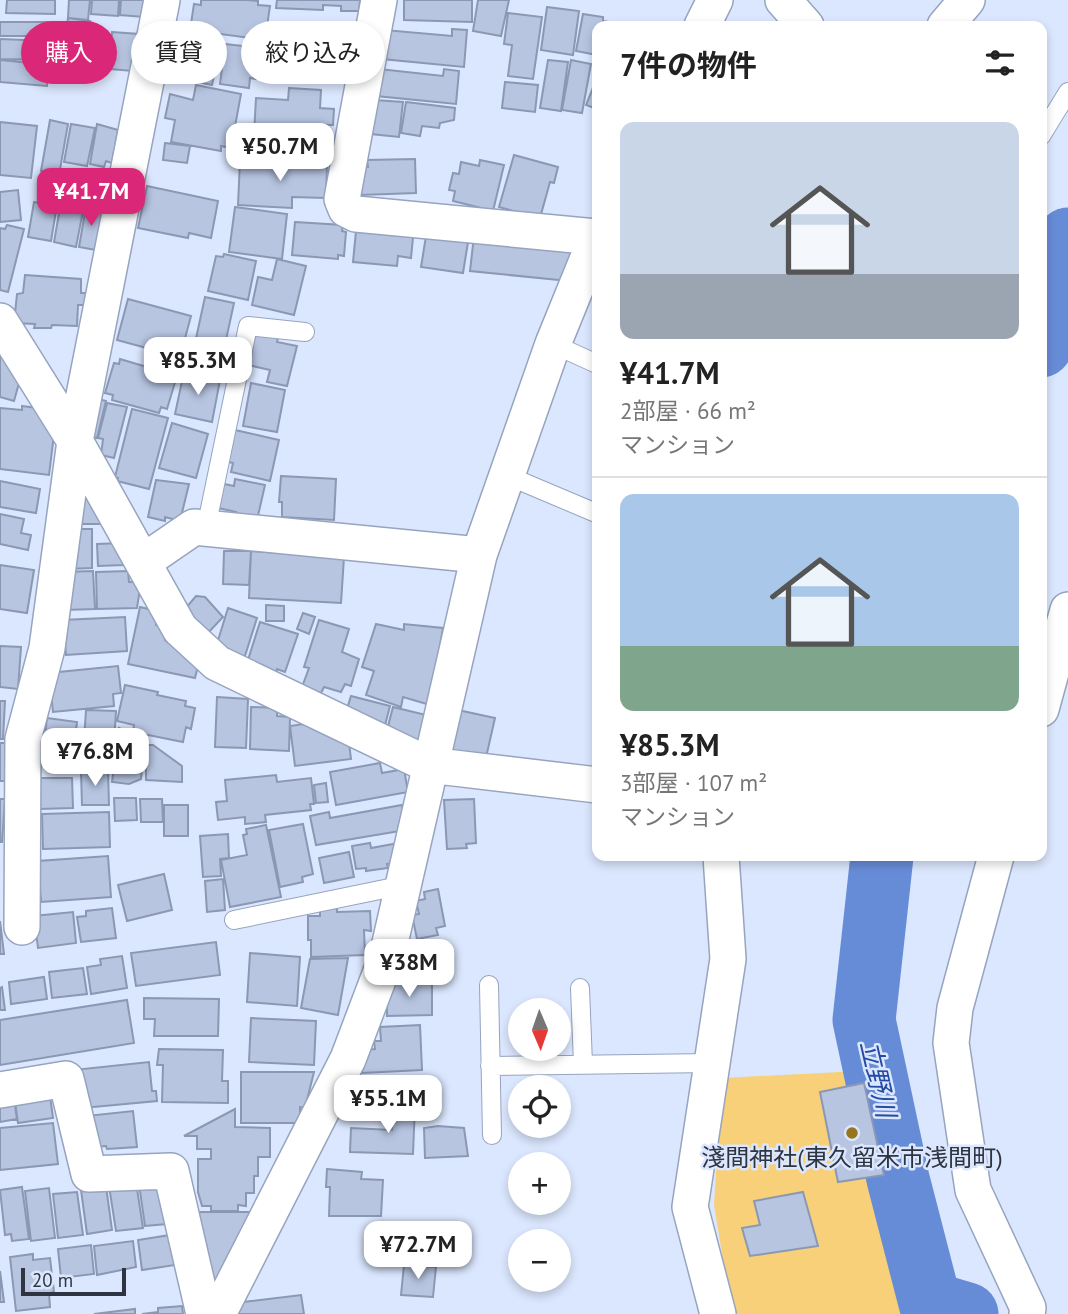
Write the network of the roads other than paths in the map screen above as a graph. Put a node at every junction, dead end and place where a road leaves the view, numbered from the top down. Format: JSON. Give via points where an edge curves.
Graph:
{"nodes":[{"id":1,"x":162,"y":0,"type":"edge"},
{"id":2,"x":379,"y":0,"type":"edge"},
{"id":3,"x":716,"y":0,"type":"edge"},
{"id":4,"x":783,"y":0,"type":"edge"},
{"id":5,"x":967,"y":0,"type":"edge"},
{"id":6,"x":705,"y":21,"type":"edge"},
{"id":7,"x":802,"y":21,"type":"edge"},
{"id":8,"x":949,"y":21,"type":"edge"},
{"id":9,"x":1068,"y":92,"type":"edge"},
{"id":10,"x":1047,"y":126,"type":"edge"},
{"id":11,"x":592,"y":236,"type":"edge"},
{"id":12,"x":592,"y":246,"type":"edge"},
{"id":13,"x":0,"y":321,"type":"edge"},
{"id":14,"x":305,"y":332,"type":"dead end"},
{"id":15,"x":553,"y":344,"type":"junction"},
{"id":16,"x":592,"y":362,"type":"edge"},
{"id":17,"x":75,"y":441,"type":"junction"},
{"id":18,"x":506,"y":475,"type":"junction"},
{"id":19,"x":592,"y":511,"type":"edge"},
{"id":20,"x":206,"y":528,"type":"junction"},
{"id":21,"x":479,"y":555,"type":"junction"},
{"id":22,"x":144,"y":562,"type":"junction"},
{"id":23,"x":1068,"y":610,"type":"edge"},
{"id":24,"x":1047,"y":687,"type":"edge"},
{"id":25,"x":429,"y":765,"type":"junction"},
{"id":26,"x":592,"y":784,"type":"edge"},
{"id":27,"x":721,"y":861,"type":"edge"},
{"id":28,"x":995,"y":861,"type":"edge"},
{"id":29,"x":404,"y":885,"type":"junction"},
{"id":30,"x":234,"y":920,"type":"dead end"},
{"id":31,"x":22,"y":927,"type":"dead end"},
{"id":32,"x":489,"y":985,"type":"dead end"},
{"id":33,"x":580,"y":988,"type":"dead end"},
{"id":34,"x":583,"y":1063,"type":"junction"},
{"id":35,"x":711,"y":1063,"type":"junction"},
{"id":36,"x":491,"y":1066,"type":"junction"},
{"id":37,"x":0,"y":1090,"type":"edge"},
{"id":38,"x":492,"y":1135,"type":"dead end"},
{"id":39,"x":1027,"y":1311,"type":"edge"},
{"id":40,"x":204,"y":1314,"type":"edge"},
{"id":41,"x":218,"y":1314,"type":"edge"},
{"id":42,"x":718,"y":1314,"type":"edge"}],
"edges":[{"from":1,"to":17,"type":"street"},
{"from":2,"to":11,"type":"street","via":[[342,199],[346,209],[356,214]]},
{"from":3,"to":6,"type":"street"},
{"from":4,"to":7,"type":"street"},
{"from":5,"to":8,"type":"street"},
{"from":9,"to":10,"type":"lane"},
{"from":12,"to":15,"type":"street"},
{"from":13,"to":17,"type":"street"},
{"from":14,"to":20,"type":"lane","via":[[248,326]]},
{"from":15,"to":16,"type":"lane"},
{"from":15,"to":18,"type":"street"},
{"from":17,"to":22,"type":"street"},
{"from":17,"to":31,"type":"street","via":[[47,648],[23,739]]},
{"from":18,"to":19,"type":"lane"},
{"from":18,"to":21,"type":"street"},
{"from":20,"to":21,"type":"street"},
{"from":20,"to":22,"type":"street","via":[[194,527]]},
{"from":21,"to":25,"type":"street"},
{"from":22,"to":25,"type":"street","via":[[180,629],[217,663]]},
{"from":23,"to":24,"type":"street"},
{"from":25,"to":26,"type":"street"},
{"from":25,"to":29,"type":"street"},
{"from":27,"to":35,"type":"street","via":[[728,959]]},
{"from":28,"to":39,"type":"street","via":[[955,1008],[951,1043],[973,1190]]},
{"from":29,"to":30,"type":"lane"},
{"from":29,"to":41,"type":"street","via":[[387,956],[348,1059]]},
{"from":32,"to":36,"type":"lane"},
{"from":33,"to":34,"type":"lane"},
{"from":34,"to":35,"type":"lane"},
{"from":34,"to":36,"type":"lane"},
{"from":35,"to":42,"type":"street","via":[[690,1207]]},
{"from":36,"to":38,"type":"lane"},
{"from":37,"to":40,"type":"street","via":[[66,1079],[89,1174],[171,1171]]}]}
